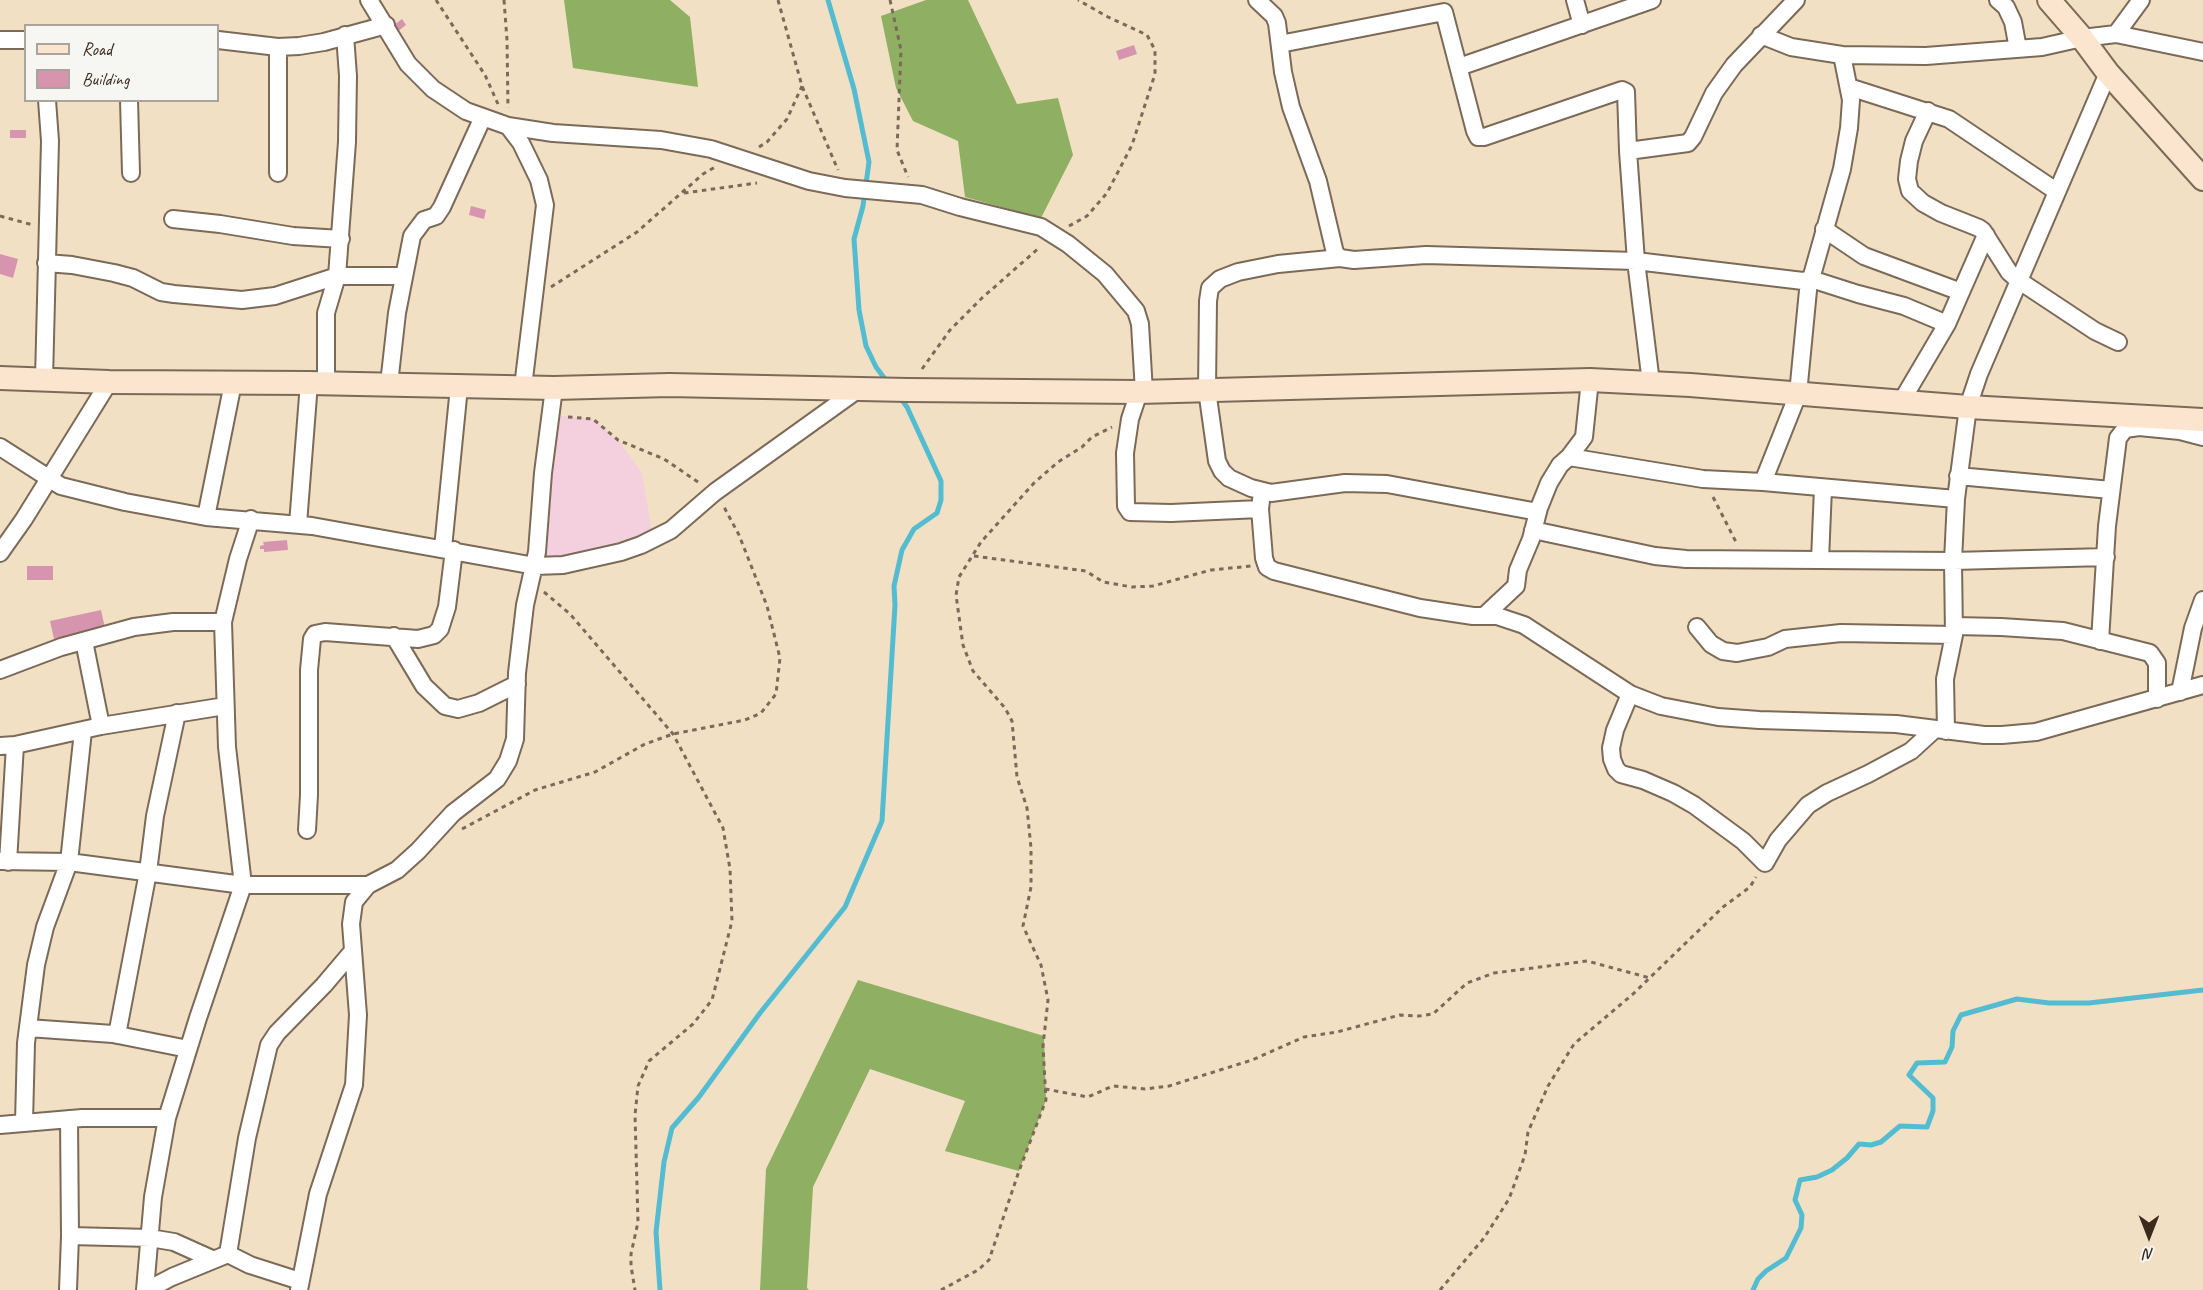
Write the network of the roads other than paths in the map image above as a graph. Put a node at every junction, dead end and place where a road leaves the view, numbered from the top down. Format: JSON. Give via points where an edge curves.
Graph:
{"nodes":[{"id":1,"x":1257,"y":0,"type":"edge"},
{"id":2,"x":1575,"y":0,"type":"edge"},
{"id":3,"x":1652,"y":0,"type":"edge"},
{"id":4,"x":1796,"y":0,"type":"edge"},
{"id":5,"x":1998,"y":0,"type":"edge"},
{"id":6,"x":2049,"y":0,"type":"edge"},
{"id":7,"x":2141,"y":0,"type":"edge"},
{"id":8,"x":372,"y":2,"type":"edge"},
{"id":9,"x":1582,"y":25,"type":"junction"},
{"id":10,"x":386,"y":26,"type":"junction"},
{"id":11,"x":2116,"y":34,"type":"junction"},
{"id":12,"x":345,"y":35,"type":"junction"},
{"id":13,"x":1761,"y":35,"type":"junction"},
{"id":14,"x":2082,"y":38,"type":"junction"},
{"id":15,"x":0,"y":39,"type":"edge"},
{"id":16,"x":24,"y":39,"type":"edge"},
{"id":17,"x":219,"y":40,"type":"edge"},
{"id":18,"x":1280,"y":45,"type":"junction"},
{"id":19,"x":278,"y":47,"type":"junction"},
{"id":20,"x":2018,"y":49,"type":"junction"},
{"id":21,"x":2203,"y":52,"type":"edge"},
{"id":22,"x":1842,"y":55,"type":"junction"},
{"id":23,"x":1459,"y":67,"type":"junction"},
{"id":24,"x":2108,"y":73,"type":"junction"},
{"id":25,"x":1849,"y":87,"type":"junction"},
{"id":26,"x":47,"y":102,"type":"edge"},
{"id":27,"x":129,"y":102,"type":"edge"},
{"id":28,"x":1928,"y":111,"type":"junction"},
{"id":29,"x":483,"y":117,"type":"junction"},
{"id":30,"x":508,"y":126,"type":"junction"},
{"id":31,"x":1628,"y":151,"type":"junction"},
{"id":32,"x":130,"y":173,"type":"dead end"},
{"id":33,"x":278,"y":173,"type":"dead end"},
{"id":34,"x":2203,"y":180,"type":"edge"},
{"id":35,"x":2056,"y":191,"type":"junction"},
{"id":36,"x":173,"y":219,"type":"dead end"},
{"id":37,"x":1824,"y":229,"type":"junction"},
{"id":38,"x":1986,"y":235,"type":"junction"},
{"id":39,"x":341,"y":239,"type":"junction"},
{"id":40,"x":1340,"y":258,"type":"junction"},
{"id":41,"x":1636,"y":261,"type":"junction"},
{"id":42,"x":46,"y":263,"type":"junction"},
{"id":43,"x":337,"y":276,"type":"junction"},
{"id":44,"x":403,"y":276,"type":"junction"},
{"id":45,"x":1810,"y":280,"type":"junction"},
{"id":46,"x":2018,"y":280,"type":"junction"},
{"id":47,"x":1961,"y":292,"type":"junction"},
{"id":48,"x":1947,"y":324,"type":"junction"},
{"id":49,"x":2118,"y":342,"type":"dead end"},
{"id":50,"x":0,"y":378,"type":"edge"},
{"id":51,"x":44,"y":379,"type":"junction"},
{"id":52,"x":1590,"y":380,"type":"junction"},
{"id":53,"x":109,"y":382,"type":"junction"},
{"id":54,"x":233,"y":383,"type":"junction"},
{"id":55,"x":318,"y":383,"type":"junction"},
{"id":56,"x":1651,"y":383,"type":"junction"},
{"id":57,"x":390,"y":384,"type":"junction"},
{"id":58,"x":459,"y":387,"type":"junction"},
{"id":59,"x":523,"y":387,"type":"junction"},
{"id":60,"x":554,"y":388,"type":"junction"},
{"id":61,"x":860,"y":388,"type":"junction"},
{"id":62,"x":1207,"y":390,"type":"junction"},
{"id":63,"x":1142,"y":392,"type":"junction"},
{"id":64,"x":1798,"y":394,"type":"junction"},
{"id":65,"x":1901,"y":402,"type":"junction"},
{"id":66,"x":1968,"y":407,"type":"junction"},
{"id":67,"x":2203,"y":420,"type":"edge"},
{"id":68,"x":2203,"y":437,"type":"edge"},
{"id":69,"x":0,"y":447,"type":"edge"},
{"id":70,"x":1569,"y":457,"type":"junction"},
{"id":71,"x":1959,"y":476,"type":"junction"},
{"id":72,"x":48,"y":480,"type":"junction"},
{"id":73,"x":1763,"y":482,"type":"junction"},
{"id":74,"x":1823,"y":488,"type":"junction"},
{"id":75,"x":2111,"y":490,"type":"junction"},
{"id":76,"x":1262,"y":492,"type":"junction"},
{"id":77,"x":1956,"y":499,"type":"junction"},
{"id":78,"x":1260,"y":509,"type":"junction"},
{"id":79,"x":1538,"y":512,"type":"junction"},
{"id":80,"x":206,"y":517,"type":"junction"},
{"id":81,"x":251,"y":519,"type":"junction"},
{"id":82,"x":298,"y":524,"type":"junction"},
{"id":83,"x":1533,"y":530,"type":"junction"},
{"id":84,"x":448,"y":549,"type":"junction"},
{"id":85,"x":0,"y":554,"type":"edge"},
{"id":86,"x":2106,"y":557,"type":"junction"},
{"id":87,"x":1820,"y":560,"type":"junction"},
{"id":88,"x":1953,"y":561,"type":"junction"},
{"id":89,"x":533,"y":573,"type":"junction"},
{"id":90,"x":2203,"y":600,"type":"edge"},
{"id":91,"x":1485,"y":615,"type":"junction"},
{"id":92,"x":223,"y":622,"type":"junction"},
{"id":93,"x":1697,"y":627,"type":"dead end"},
{"id":94,"x":1954,"y":630,"type":"junction"},
{"id":95,"x":393,"y":636,"type":"junction"},
{"id":96,"x":84,"y":641,"type":"junction"},
{"id":97,"x":2100,"y":641,"type":"junction"},
{"id":98,"x":0,"y":670,"type":"edge"},
{"id":99,"x":517,"y":684,"type":"junction"},
{"id":100,"x":2203,"y":685,"type":"edge"},
{"id":101,"x":2180,"y":692,"type":"junction"},
{"id":102,"x":1630,"y":694,"type":"junction"},
{"id":103,"x":2157,"y":699,"type":"junction"},
{"id":104,"x":225,"y":706,"type":"junction"},
{"id":105,"x":177,"y":713,"type":"junction"},
{"id":106,"x":101,"y":726,"type":"junction"},
{"id":107,"x":1940,"y":730,"type":"junction"},
{"id":108,"x":83,"y":731,"type":"junction"},
{"id":109,"x":8,"y":745,"type":"edge"},
{"id":110,"x":307,"y":830,"type":"dead end"},
{"id":111,"x":4,"y":862,"type":"edge"},
{"id":112,"x":69,"y":862,"type":"junction"},
{"id":113,"x":148,"y":872,"type":"junction"},
{"id":114,"x":243,"y":885,"type":"junction"},
{"id":115,"x":368,"y":885,"type":"junction"},
{"id":116,"x":352,"y":952,"type":"junction"},
{"id":117,"x":28,"y":1028,"type":"junction"},
{"id":118,"x":117,"y":1035,"type":"junction"},
{"id":119,"x":188,"y":1049,"type":"junction"},
{"id":120,"x":167,"y":1118,"type":"junction"},
{"id":121,"x":69,"y":1119,"type":"junction"},
{"id":122,"x":24,"y":1122,"type":"junction"},
{"id":123,"x":0,"y":1125,"type":"edge"},
{"id":124,"x":70,"y":1236,"type":"junction"},
{"id":125,"x":150,"y":1238,"type":"junction"},
{"id":126,"x":228,"y":1254,"type":"junction"},
{"id":127,"x":212,"y":1259,"type":"junction"},
{"id":128,"x":300,"y":1285,"type":"edge"},
{"id":129,"x":68,"y":1290,"type":"edge"},
{"id":130,"x":146,"y":1290,"type":"edge"}],
"edges":[{"from":1,"to":18,"type":"street","via":[[1274,16]]},
{"from":2,"to":9,"type":"street"},
{"from":3,"to":9,"type":"street"},
{"from":4,"to":13,"type":"street"},
{"from":5,"to":20,"type":"street","via":[[2013,22]]},
{"from":6,"to":14,"type":"street"},
{"from":7,"to":11,"type":"street"},
{"from":8,"to":10,"type":"street"},
{"from":9,"to":23,"type":"street"},
{"from":10,"to":12,"type":"street"},
{"from":10,"to":29,"type":"street","via":[[408,64],[433,89],[466,111]]},
{"from":11,"to":14,"type":"street"},
{"from":11,"to":21,"type":"street"},
{"from":12,"to":19,"type":"street","via":[[312,44]]},
{"from":12,"to":39,"type":"street","via":[[348,142]]},
{"from":13,"to":22,"type":"street","via":[[1791,47]]},
{"from":13,"to":31,"type":"street","via":[[1714,93],[1688,143]]},
{"from":14,"to":20,"type":"street"},
{"from":14,"to":24,"type":"street"},
{"from":15,"to":16,"type":"street"},
{"from":17,"to":19,"type":"street"},
{"from":18,"to":23,"type":"street","via":[[1444,12]]},
{"from":18,"to":40,"type":"street","via":[[1291,107],[1318,182],[1335,253]]},
{"from":19,"to":33,"type":"street"},
{"from":20,"to":22,"type":"street","via":[[1926,56]]},
{"from":22,"to":25,"type":"street"},
{"from":23,"to":31,"type":"street","via":[[1478,137],[1622,90],[1626,92]]},
{"from":24,"to":34,"type":"street"},
{"from":24,"to":35,"type":"street"},
{"from":25,"to":28,"type":"street"},
{"from":25,"to":37,"type":"street","via":[[1850,128]]},
{"from":26,"to":42,"type":"street","via":[[50,141]]},
{"from":27,"to":32,"type":"street"},
{"from":28,"to":35,"type":"street","via":[[1967,129]]},
{"from":28,"to":38,"type":"street","via":[[1909,161],[1910,191],[1923,203],[1979,228]]},
{"from":29,"to":30,"type":"street"},
{"from":29,"to":44,"type":"street","via":[[442,207],[435,216],[424,220],[412,236]]},
{"from":30,"to":59,"type":"street","via":[[521,143],[545,205]]},
{"from":30,"to":63,"type":"street","via":[[661,140],[711,149],[809,181],[922,195],[1041,227],[1105,274],[1136,311],[1140,324]]},
{"from":31,"to":41,"type":"street"},
{"from":35,"to":46,"type":"street"},
{"from":36,"to":39,"type":"street"},
{"from":37,"to":45,"type":"street"},
{"from":37,"to":47,"type":"street","via":[[1864,256]]},
{"from":38,"to":46,"type":"street"},
{"from":38,"to":47,"type":"street"},
{"from":39,"to":43,"type":"street"},
{"from":40,"to":41,"type":"street","via":[[1484,255]]},
{"from":40,"to":62,"type":"street","via":[[1278,264],[1238,272],[1214,283],[1208,301]]},
{"from":41,"to":45,"type":"street"},
{"from":41,"to":56,"type":"street"},
{"from":42,"to":43,"type":"street","via":[[114,273],[161,292],[242,300],[275,296]]},
{"from":42,"to":51,"type":"street"},
{"from":43,"to":44,"type":"street"},
{"from":43,"to":55,"type":"street","via":[[326,313]]},
{"from":44,"to":57,"type":"street"},
{"from":45,"to":48,"type":"street","via":[[1904,306]]},
{"from":45,"to":64,"type":"street"},
{"from":46,"to":49,"type":"street"},
{"from":46,"to":66,"type":"street"},
{"from":47,"to":48,"type":"street"},
{"from":48,"to":65,"type":"street"},
{"from":50,"to":51,"type":"street"},
{"from":51,"to":53,"type":"street"},
{"from":52,"to":56,"type":"street"},
{"from":52,"to":62,"type":"street"},
{"from":52,"to":70,"type":"street","via":[[1584,437]]},
{"from":53,"to":54,"type":"street"},
{"from":53,"to":72,"type":"street"},
{"from":54,"to":55,"type":"street"},
{"from":54,"to":80,"type":"street"},
{"from":55,"to":57,"type":"street"},
{"from":55,"to":82,"type":"street"},
{"from":56,"to":64,"type":"street"},
{"from":57,"to":58,"type":"street"},
{"from":58,"to":59,"type":"street"},
{"from":58,"to":84,"type":"street"},
{"from":59,"to":60,"type":"street"},
{"from":60,"to":61,"type":"street"},
{"from":60,"to":89,"type":"street"},
{"from":61,"to":63,"type":"street"},
{"from":61,"to":89,"type":"street","via":[[715,492],[671,530],[641,545]]},
{"from":62,"to":63,"type":"street"},
{"from":62,"to":76,"type":"street","via":[[1217,462],[1229,478]]},
{"from":63,"to":78,"type":"street","via":[[1130,419],[1125,453],[1125,506],[1130,512]]},
{"from":64,"to":65,"type":"street"},
{"from":64,"to":73,"type":"street"},
{"from":65,"to":66,"type":"street"},
{"from":66,"to":67,"type":"street"},
{"from":66,"to":71,"type":"street"},
{"from":68,"to":75,"type":"street","via":[[2169,430],[2125,429],[2118,438]]},
{"from":69,"to":72,"type":"street"},
{"from":70,"to":73,"type":"street","via":[[1703,479]]},
{"from":70,"to":79,"type":"street","via":[[1554,474]]},
{"from":71,"to":75,"type":"street"},
{"from":71,"to":77,"type":"street"},
{"from":72,"to":80,"type":"street","via":[[125,502]]},
{"from":72,"to":85,"type":"street"},
{"from":73,"to":74,"type":"street"},
{"from":74,"to":77,"type":"street"},
{"from":74,"to":87,"type":"street"},
{"from":75,"to":86,"type":"street"},
{"from":76,"to":78,"type":"street"},
{"from":76,"to":79,"type":"street","via":[[1371,483]]},
{"from":77,"to":88,"type":"street"},
{"from":78,"to":91,"type":"street","via":[[1264,558],[1267,567],[1274,571],[1420,608]]},
{"from":79,"to":83,"type":"street"},
{"from":80,"to":81,"type":"street"},
{"from":81,"to":82,"type":"street"},
{"from":81,"to":92,"type":"street"},
{"from":82,"to":84,"type":"street"},
{"from":83,"to":87,"type":"street","via":[[1655,556]]},
{"from":83,"to":91,"type":"street","via":[[1516,586]]},
{"from":84,"to":89,"type":"street"},
{"from":84,"to":95,"type":"street","via":[[447,607],[440,629],[418,639]]},
{"from":86,"to":88,"type":"street"},
{"from":86,"to":97,"type":"street"},
{"from":87,"to":88,"type":"street"},
{"from":88,"to":94,"type":"street"},
{"from":89,"to":99,"type":"street","via":[[525,605]]},
{"from":90,"to":101,"type":"street"},
{"from":91,"to":102,"type":"street","via":[[1524,625]]},
{"from":92,"to":96,"type":"street","via":[[147,625]]},
{"from":92,"to":104,"type":"street"},
{"from":93,"to":94,"type":"street","via":[[1711,644],[1737,653],[1785,639],[1841,633]]},
{"from":94,"to":97,"type":"street","via":[[2045,629]]},
{"from":94,"to":107,"type":"street"},
{"from":95,"to":99,"type":"street","via":[[424,686],[445,706],[458,709],[479,703]]},
{"from":95,"to":110,"type":"street","via":[[325,632],[312,639]]},
{"from":96,"to":98,"type":"street"},
{"from":96,"to":106,"type":"street"},
{"from":97,"to":103,"type":"street","via":[[2154,656]]},
{"from":99,"to":115,"type":"street","via":[[515,740],[497,779],[453,813],[397,870]]},
{"from":100,"to":101,"type":"street"},
{"from":101,"to":103,"type":"street"},
{"from":102,"to":107,"type":"street","via":[[1661,706],[1718,717],[1896,724]]},
{"from":102,"to":107,"type":"street","via":[[1611,748],[1616,769],[1694,805],[1743,841],[1765,863],[1778,840],[1808,805],[1911,751]]},
{"from":103,"to":107,"type":"street","via":[[2036,732],[1984,735]]},
{"from":104,"to":105,"type":"street"},
{"from":104,"to":114,"type":"street"},
{"from":105,"to":106,"type":"street"},
{"from":105,"to":113,"type":"street","via":[[155,816]]},
{"from":106,"to":108,"type":"street"},
{"from":108,"to":109,"type":"street"},
{"from":108,"to":112,"type":"street"},
{"from":109,"to":111,"type":"street"},
{"from":111,"to":112,"type":"street"},
{"from":112,"to":113,"type":"street"},
{"from":112,"to":117,"type":"street","via":[[45,927]]},
{"from":113,"to":114,"type":"street"},
{"from":113,"to":118,"type":"street"},
{"from":114,"to":115,"type":"street"},
{"from":114,"to":119,"type":"street"},
{"from":115,"to":116,"type":"street","via":[[354,902]]},
{"from":116,"to":126,"type":"street","via":[[269,1045],[247,1138]]},
{"from":116,"to":128,"type":"street","via":[[358,1015],[354,1085],[318,1194]]},
{"from":117,"to":118,"type":"street"},
{"from":117,"to":122,"type":"street"},
{"from":118,"to":119,"type":"street"},
{"from":119,"to":120,"type":"street"},
{"from":120,"to":121,"type":"street"},
{"from":120,"to":125,"type":"street"},
{"from":121,"to":122,"type":"street"},
{"from":121,"to":124,"type":"street"},
{"from":122,"to":123,"type":"street"},
{"from":124,"to":125,"type":"street"},
{"from":124,"to":129,"type":"street"},
{"from":125,"to":127,"type":"street","via":[[174,1242]]},
{"from":125,"to":130,"type":"street"},
{"from":126,"to":127,"type":"street"},
{"from":126,"to":128,"type":"street"},
{"from":127,"to":130,"type":"street"}]}
